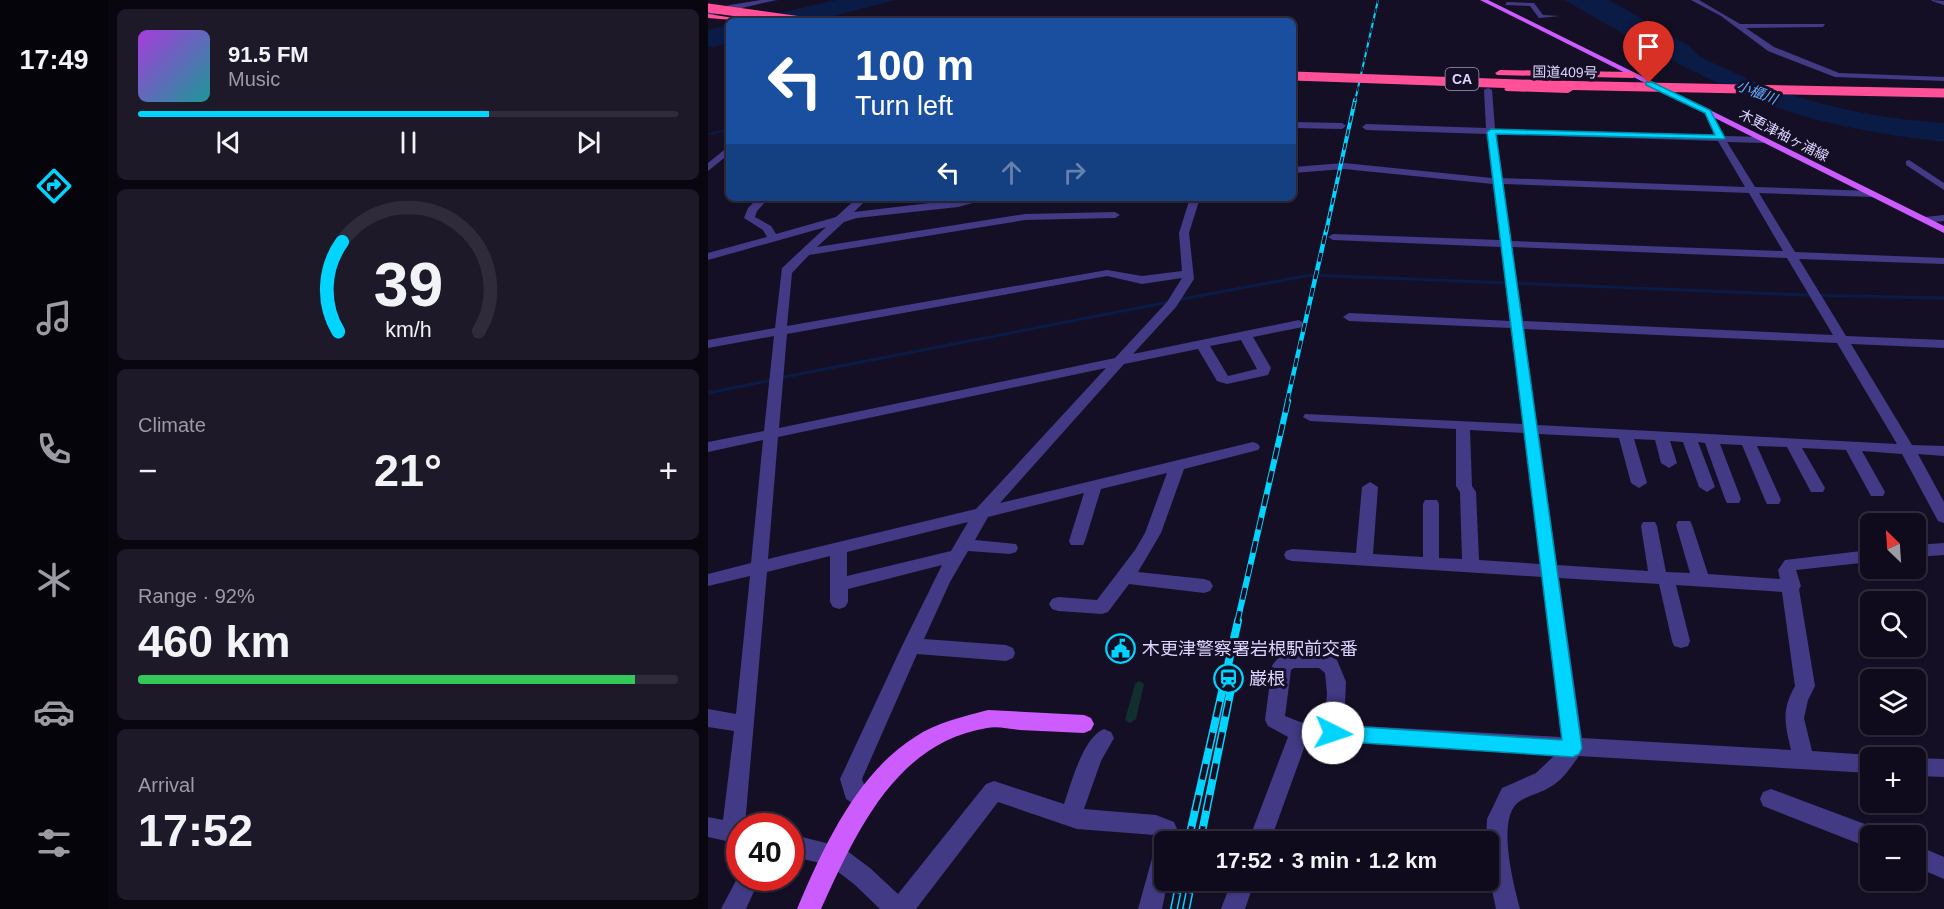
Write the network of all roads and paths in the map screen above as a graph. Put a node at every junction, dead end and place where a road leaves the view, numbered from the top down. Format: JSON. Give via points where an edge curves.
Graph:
{"nodes":[{"id":1,"x":773,"y":0,"type":"edge"},
{"id":2,"x":1483,"y":0,"type":"edge"},
{"id":3,"x":1694,"y":0,"type":"edge"},
{"id":4,"x":1934,"y":0,"type":"edge"},
{"id":5,"x":1505,"y":2,"type":"edge"},
{"id":6,"x":1944,"y":3,"type":"edge"},
{"id":7,"x":708,"y":6,"type":"edge"},
{"id":8,"x":730,"y":7,"type":"junction"},
{"id":9,"x":708,"y":14,"type":"edge"},
{"id":10,"x":1515,"y":16,"type":"junction"},
{"id":11,"x":1557,"y":16,"type":"dead end"},
{"id":12,"x":1541,"y":17,"type":"junction"},
{"id":13,"x":727,"y":18,"type":"edge"},
{"id":14,"x":741,"y":18,"type":"edge"},
{"id":15,"x":782,"y":18,"type":"edge"},
{"id":16,"x":1823,"y":25,"type":"dead end"},
{"id":17,"x":1739,"y":26,"type":"junction"},
{"id":18,"x":1327,"y":66,"type":"dead end"},
{"id":19,"x":1296,"y":74,"type":"edge"},
{"id":20,"x":1296,"y":74,"type":"edge"},
{"id":21,"x":1633,"y":75,"type":"junction"},
{"id":22,"x":1944,"y":79,"type":"edge"},
{"id":23,"x":1944,"y":89,"type":"edge"},
{"id":24,"x":1488,"y":90,"type":"dead end"},
{"id":25,"x":1665,"y":91,"type":"junction"},
{"id":26,"x":1708,"y":112,"type":"junction"},
{"id":27,"x":1296,"y":125,"type":"edge"},
{"id":28,"x":1342,"y":126,"type":"dead end"},
{"id":29,"x":1366,"y":127,"type":"dead end"},
{"id":30,"x":1491,"y":132,"type":"junction"},
{"id":31,"x":1721,"y":138,"type":"junction"},
{"id":32,"x":1764,"y":140,"type":"junction"},
{"id":33,"x":726,"y":152,"type":"edge"},
{"id":34,"x":1910,"y":164,"type":"dead end"},
{"id":35,"x":710,"y":165,"type":"edge"},
{"id":36,"x":1296,"y":170,"type":"edge"},
{"id":37,"x":1499,"y":181,"type":"junction"},
{"id":38,"x":1944,"y":187,"type":"edge"},
{"id":39,"x":1752,"y":190,"type":"junction"},
{"id":40,"x":1873,"y":194,"type":"junction"},
{"id":41,"x":761,"y":201,"type":"edge"},
{"id":42,"x":860,"y":201,"type":"edge"},
{"id":43,"x":964,"y":201,"type":"edge"},
{"id":44,"x":1194,"y":201,"type":"edge"},
{"id":45,"x":1115,"y":214,"type":"dead end"},
{"id":46,"x":842,"y":218,"type":"junction"},
{"id":47,"x":1944,"y":218,"type":"edge"},
{"id":48,"x":1925,"y":220,"type":"junction"},
{"id":49,"x":1944,"y":230,"type":"edge"},
{"id":50,"x":1333,"y":237,"type":"dead end"},
{"id":51,"x":774,"y":240,"type":"junction"},
{"id":52,"x":1507,"y":244,"type":"junction"},
{"id":53,"x":805,"y":252,"type":"junction"},
{"id":54,"x":1790,"y":255,"type":"junction"},
{"id":55,"x":708,"y":257,"type":"edge"},
{"id":56,"x":1944,"y":261,"type":"edge"},
{"id":57,"x":1189,"y":273,"type":"junction"},
{"id":58,"x":1349,"y":317,"type":"dead end"},
{"id":59,"x":1299,"y":324,"type":"dead end"},
{"id":60,"x":1518,"y":324,"type":"junction"},
{"id":61,"x":780,"y":331,"type":"junction"},
{"id":62,"x":1245,"y":335,"type":"junction"},
{"id":63,"x":1840,"y":339,"type":"junction"},
{"id":64,"x":708,"y":344,"type":"edge"},
{"id":65,"x":1202,"y":344,"type":"junction"},
{"id":66,"x":1944,"y":344,"type":"edge"},
{"id":67,"x":1123,"y":360,"type":"junction"},
{"id":68,"x":1310,"y":417,"type":"dead end"},
{"id":69,"x":1463,"y":425,"type":"junction"},
{"id":70,"x":1531,"y":429,"type":"junction"},
{"id":71,"x":772,"y":434,"type":"junction"},
{"id":72,"x":1624,"y":434,"type":"junction"},
{"id":73,"x":1661,"y":436,"type":"junction"},
{"id":74,"x":1689,"y":438,"type":"junction"},
{"id":75,"x":1711,"y":439,"type":"junction"},
{"id":76,"x":1748,"y":441,"type":"junction"},
{"id":77,"x":1792,"y":443,"type":"junction"},
{"id":78,"x":708,"y":447,"type":"edge"},
{"id":79,"x":1253,"y":447,"type":"dead end"},
{"id":80,"x":1852,"y":447,"type":"junction"},
{"id":81,"x":1908,"y":450,"type":"junction"},
{"id":82,"x":1944,"y":452,"type":"edge"},
{"id":83,"x":1669,"y":463,"type":"dead end"},
{"id":84,"x":1177,"y":466,"type":"junction"},
{"id":85,"x":1639,"y":483,"type":"dead end"},
{"id":86,"x":1094,"y":487,"type":"junction"},
{"id":87,"x":1370,"y":487,"type":"dead end"},
{"id":88,"x":1707,"y":487,"type":"dead end"},
{"id":89,"x":1817,"y":488,"type":"dead end"},
{"id":90,"x":1877,"y":492,"type":"dead end"},
{"id":91,"x":1733,"y":499,"type":"dead end"},
{"id":92,"x":1773,"y":500,"type":"dead end"},
{"id":93,"x":1431,"y":504,"type":"dead end"},
{"id":94,"x":982,"y":513,"type":"junction"},
{"id":95,"x":1944,"y":517,"type":"edge"},
{"id":96,"x":1649,"y":525,"type":"dead end"},
{"id":97,"x":1684,"y":525,"type":"dead end"},
{"id":98,"x":1077,"y":541,"type":"dead end"},
{"id":99,"x":838,"y":548,"type":"junction"},
{"id":100,"x":1010,"y":548,"type":"dead end"},
{"id":101,"x":1944,"y":549,"type":"edge"},
{"id":102,"x":959,"y":550,"type":"junction"},
{"id":103,"x":1926,"y":550,"type":"edge"},
{"id":104,"x":1292,"y":555,"type":"dead end"},
{"id":105,"x":1860,"y":557,"type":"edge"},
{"id":106,"x":1364,"y":560,"type":"junction"},
{"id":107,"x":1431,"y":564,"type":"junction"},
{"id":108,"x":1471,"y":566,"type":"junction"},
{"id":109,"x":759,"y":567,"type":"junction"},
{"id":110,"x":1549,"y":572,"type":"junction"},
{"id":111,"x":1125,"y":577,"type":"junction"},
{"id":112,"x":1662,"y":578,"type":"junction"},
{"id":113,"x":708,"y":580,"type":"edge"},
{"id":114,"x":1701,"y":580,"type":"junction"},
{"id":115,"x":1204,"y":586,"type":"dead end"},
{"id":116,"x":1792,"y":586,"type":"junction"},
{"id":117,"x":1058,"y":604,"type":"dead end"},
{"id":118,"x":1680,"y":641,"type":"dead end"},
{"id":119,"x":911,"y":646,"type":"junction"},
{"id":120,"x":1006,"y":653,"type":"dead end"},
{"id":121,"x":708,"y":718,"type":"edge"},
{"id":122,"x":745,"y":724,"type":"junction"},
{"id":123,"x":1084,"y":724,"type":"dead end"},
{"id":124,"x":1300,"y":731,"type":"junction"},
{"id":125,"x":1333,"y":733,"type":"junction"},
{"id":126,"x":1104,"y":738,"type":"dead end"},
{"id":127,"x":1573,"y":748,"type":"junction"},
{"id":128,"x":1804,"y":760,"type":"junction"},
{"id":129,"x":1860,"y":763,"type":"edge"},
{"id":130,"x":1926,"y":767,"type":"edge"},
{"id":131,"x":1944,"y":768,"type":"edge"},
{"id":132,"x":1771,"y":799,"type":"dead end"},
{"id":133,"x":864,"y":800,"type":"junction"},
{"id":134,"x":738,"y":813,"type":"edge"},
{"id":135,"x":1070,"y":817,"type":"junction"},
{"id":136,"x":708,"y":827,"type":"edge"},
{"id":137,"x":726,"y":831,"type":"edge"},
{"id":138,"x":1166,"y":831,"type":"edge"},
{"id":139,"x":1263,"y":831,"type":"edge"},
{"id":140,"x":1860,"y":833,"type":"edge"},
{"id":141,"x":804,"y":848,"type":"edge"},
{"id":142,"x":834,"y":855,"type":"junction"},
{"id":143,"x":1926,"y":860,"type":"edge"},
{"id":144,"x":1944,"y":868,"type":"edge"},
{"id":145,"x":742,"y":891,"type":"edge"},
{"id":146,"x":1154,"y":891,"type":"edge"},
{"id":147,"x":1240,"y":891,"type":"edge"},
{"id":148,"x":733,"y":909,"type":"edge"},
{"id":149,"x":809,"y":909,"type":"edge"},
{"id":150,"x":899,"y":909,"type":"edge"},
{"id":151,"x":1150,"y":909,"type":"edge"},
{"id":152,"x":1233,"y":909,"type":"edge"},
{"id":153,"x":1508,"y":909,"type":"edge"}],
"edges":[{"from":1,"to":8,"type":"street"},
{"from":2,"to":10,"type":"main road","name":"木更津袖ヶ浦線"},
{"from":3,"to":17,"type":"street"},
{"from":4,"to":6,"type":"street"},
{"from":5,"to":10,"type":"street"},
{"from":5,"to":12,"type":"street","via":[[1532,4]]},
{"from":7,"to":8,"type":"street"},
{"from":7,"to":15,"type":"highway","bridge":true},
{"from":8,"to":9,"type":"street"},
{"from":9,"to":13,"type":"highway"},
{"from":9,"to":14,"type":"highway"},
{"from":10,"to":12,"type":"street"},
{"from":10,"to":21,"type":"main road","name":"木更津袖ヶ浦線"},
{"from":11,"to":12,"type":"street"},
{"from":16,"to":17,"type":"street"},
{"from":17,"to":22,"type":"street","via":[[1772,50],[1845,77]]},
{"from":18,"to":21,"type":"highway"},
{"from":19,"to":25,"type":"highway","bridge":true,"via":[[1509,89]]},
{"from":20,"to":23,"type":"highway","name":"国道409号","bridge":true,"via":[[1549,85]]},
{"from":21,"to":25,"type":"main road","name":"木更津袖ヶ浦線"},
{"from":24,"to":30,"type":"street"},
{"from":25,"to":26,"type":"main road","name":"木更津袖ヶ浦線"},
{"from":26,"to":31,"type":"street"},
{"from":26,"to":32,"type":"main road","name":"木更津袖ヶ浦線"},
{"from":27,"to":28,"type":"street"},
{"from":29,"to":30,"type":"street"},
{"from":30,"to":31,"type":"street"},
{"from":30,"to":37,"type":"street"},
{"from":31,"to":32,"type":"street"},
{"from":31,"to":39,"type":"street"},
{"from":32,"to":40,"type":"main road","name":"木更津袖ヶ浦線"},
{"from":33,"to":35,"type":"street"},
{"from":34,"to":38,"type":"street"},
{"from":36,"to":37,"type":"street","via":[[1344,166]]},
{"from":37,"to":39,"type":"street"},
{"from":37,"to":52,"type":"street"},
{"from":39,"to":40,"type":"street"},
{"from":39,"to":54,"type":"street"},
{"from":40,"to":48,"type":"main road","name":"木更津袖ヶ浦線"},
{"from":41,"to":51,"type":"street","via":[[748,218],[767,228]]},
{"from":42,"to":46,"type":"street"},
{"from":43,"to":46,"type":"street"},
{"from":44,"to":57,"type":"street","via":[[1184,233]]},
{"from":45,"to":53,"type":"street","via":[[1025,217]]},
{"from":46,"to":51,"type":"street"},
{"from":46,"to":53,"type":"street"},
{"from":47,"to":48,"type":"street"},
{"from":48,"to":49,"type":"main road","name":"木更津袖ヶ浦線"},
{"from":50,"to":52,"type":"street"},
{"from":51,"to":55,"type":"street"},
{"from":52,"to":54,"type":"street"},
{"from":52,"to":60,"type":"street"},
{"from":53,"to":61,"type":"street","via":[[786,273]]},
{"from":54,"to":56,"type":"street"},
{"from":54,"to":63,"type":"street"},
{"from":57,"to":61,"type":"street","via":[[1142,280],[1107,273]]},
{"from":57,"to":67,"type":"street","via":[[1165,314]]},
{"from":58,"to":60,"type":"street"},
{"from":59,"to":62,"type":"street"},
{"from":60,"to":63,"type":"street"},
{"from":60,"to":70,"type":"street"},
{"from":61,"to":64,"type":"street"},
{"from":61,"to":71,"type":"street"},
{"from":62,"to":65,"type":"street"},
{"from":62,"to":65,"type":"street","via":[[1263,372],[1222,378]]},
{"from":63,"to":66,"type":"street"},
{"from":63,"to":81,"type":"street"},
{"from":65,"to":67,"type":"street"},
{"from":67,"to":71,"type":"street"},
{"from":67,"to":94,"type":"street"},
{"from":68,"to":69,"type":"street"},
{"from":69,"to":70,"type":"street"},
{"from":69,"to":108,"type":"street"},
{"from":70,"to":72,"type":"street"},
{"from":70,"to":110,"type":"street"},
{"from":71,"to":78,"type":"street"},
{"from":71,"to":109,"type":"street"},
{"from":72,"to":73,"type":"street"},
{"from":72,"to":85,"type":"street"},
{"from":73,"to":74,"type":"street"},
{"from":73,"to":83,"type":"street"},
{"from":74,"to":75,"type":"street"},
{"from":74,"to":88,"type":"street"},
{"from":75,"to":76,"type":"street"},
{"from":75,"to":91,"type":"street"},
{"from":76,"to":77,"type":"street"},
{"from":76,"to":92,"type":"street"},
{"from":77,"to":80,"type":"street"},
{"from":77,"to":89,"type":"street"},
{"from":79,"to":84,"type":"street"},
{"from":80,"to":81,"type":"street"},
{"from":80,"to":90,"type":"street"},
{"from":81,"to":82,"type":"street"},
{"from":81,"to":95,"type":"street"},
{"from":84,"to":86,"type":"street"},
{"from":84,"to":111,"type":"street","via":[[1153,533]]},
{"from":86,"to":94,"type":"street"},
{"from":86,"to":98,"type":"street"},
{"from":87,"to":106,"type":"street"},
{"from":93,"to":107,"type":"street"},
{"from":94,"to":99,"type":"street"},
{"from":94,"to":102,"type":"street"},
{"from":96,"to":112,"type":"street"},
{"from":97,"to":114,"type":"street"},
{"from":99,"to":102,"type":"street","via":[[839,593]]},
{"from":99,"to":109,"type":"street"},
{"from":100,"to":102,"type":"street"},
{"from":101,"to":103,"type":"street"},
{"from":102,"to":119,"type":"street"},
{"from":104,"to":106,"type":"street"},
{"from":105,"to":116,"type":"street","via":[[1791,564],[1787,570]]},
{"from":106,"to":107,"type":"street"},
{"from":107,"to":108,"type":"street"},
{"from":108,"to":110,"type":"street"},
{"from":109,"to":113,"type":"street"},
{"from":109,"to":122,"type":"street"},
{"from":110,"to":112,"type":"street"},
{"from":110,"to":127,"type":"street"},
{"from":111,"to":115,"type":"street"},
{"from":111,"to":117,"type":"street","via":[[1102,606]]},
{"from":112,"to":114,"type":"street"},
{"from":112,"to":118,"type":"street"},
{"from":114,"to":116,"type":"street"},
{"from":116,"to":128,"type":"street","via":[[1804,686],[1794,718]]},
{"from":119,"to":120,"type":"street"},
{"from":119,"to":133,"type":"street","via":[[851,779],[854,792]]},
{"from":121,"to":122,"type":"street"},
{"from":122,"to":134,"type":"street"},
{"from":123,"to":133,"type":"main road","via":[[989,719],[940,733],[895,764]]},
{"from":124,"to":125,"type":"street"},
{"from":124,"to":125,"type":"street","via":[[1275,720],[1282,666],[1290,660],[1324,661],[1332,667],[1337,683]]},
{"from":124,"to":139,"type":"street"},
{"from":125,"to":127,"type":"street"},
{"from":126,"to":135,"type":"street","via":[[1092,756]]},
{"from":127,"to":128,"type":"street"},
{"from":127,"to":153,"type":"street","via":[[1543,780],[1510,795],[1498,819],[1496,855]]},
{"from":128,"to":129,"type":"street"},
{"from":130,"to":131,"type":"street"},
{"from":132,"to":140,"type":"street"},
{"from":133,"to":142,"type":"main road"},
{"from":135,"to":138,"type":"street","via":[[1156,825]]},
{"from":135,"to":150,"type":"street","via":[[994,791]]},
{"from":136,"to":137,"type":"street"},
{"from":141,"to":142,"type":"street"},
{"from":142,"to":149,"type":"main road"},
{"from":142,"to":150,"type":"street"},
{"from":143,"to":144,"type":"street"},
{"from":145,"to":148,"type":"street"},
{"from":146,"to":151,"type":"street"},
{"from":147,"to":152,"type":"street"}]}
